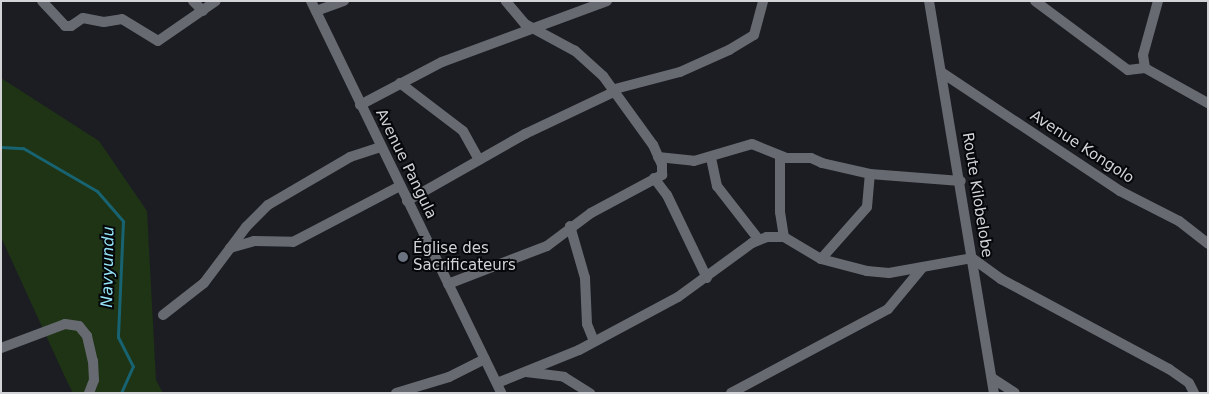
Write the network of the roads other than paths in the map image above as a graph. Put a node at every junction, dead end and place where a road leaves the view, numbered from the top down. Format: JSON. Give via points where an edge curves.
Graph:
{"nodes":[{"id":1,"x":42,"y":1,"type":"edge"},
{"id":2,"x":193,"y":1,"type":"edge"},
{"id":3,"x":216,"y":1,"type":"edge"},
{"id":4,"x":311,"y":1,"type":"edge"},
{"id":5,"x":344,"y":1,"type":"edge"},
{"id":6,"x":506,"y":1,"type":"edge"},
{"id":7,"x":608,"y":1,"type":"edge"},
{"id":8,"x":763,"y":1,"type":"edge"},
{"id":9,"x":929,"y":1,"type":"edge"},
{"id":10,"x":1036,"y":1,"type":"edge"},
{"id":11,"x":1158,"y":1,"type":"edge"},
{"id":12,"x":316,"y":11,"type":"junction"},
{"id":13,"x":203,"y":12,"type":"junction"},
{"id":14,"x":531,"y":28,"type":"junction"},
{"id":15,"x":1145,"y":68,"type":"junction"},
{"id":16,"x":941,"y":72,"type":"junction"},
{"id":17,"x":400,"y":83,"type":"junction"},
{"id":18,"x":615,"y":90,"type":"junction"},
{"id":19,"x":1208,"y":103,"type":"edge"},
{"id":20,"x":360,"y":105,"type":"junction"},
{"id":21,"x":381,"y":146,"type":"junction"},
{"id":22,"x":780,"y":156,"type":"junction"},
{"id":23,"x":658,"y":157,"type":"junction"},
{"id":24,"x":711,"y":158,"type":"junction"},
{"id":25,"x":479,"y":160,"type":"junction"},
{"id":26,"x":870,"y":174,"type":"junction"},
{"id":27,"x":654,"y":178,"type":"junction"},
{"id":28,"x":961,"y":182,"type":"junction"},
{"id":29,"x":400,"y":186,"type":"junction"},
{"id":30,"x":407,"y":200,"type":"junction"},
{"id":31,"x":570,"y":226,"type":"junction"},
{"id":32,"x":784,"y":237,"type":"junction"},
{"id":33,"x":759,"y":240,"type":"junction"},
{"id":34,"x":1208,"y":244,"type":"edge"},
{"id":35,"x":230,"y":248,"type":"junction"},
{"id":36,"x":972,"y":258,"type":"junction"},
{"id":37,"x":821,"y":259,"type":"junction"},
{"id":38,"x":922,"y":268,"type":"junction"},
{"id":39,"x":707,"y":278,"type":"junction"},
{"id":40,"x":448,"y":284,"type":"junction"},
{"id":41,"x":163,"y":315,"type":"dead end"},
{"id":42,"x":594,"y":341,"type":"junction"},
{"id":43,"x":1,"y":348,"type":"edge"},
{"id":44,"x":485,"y":359,"type":"junction"},
{"id":45,"x":525,"y":371,"type":"junction"},
{"id":46,"x":992,"y":378,"type":"junction"},
{"id":47,"x":499,"y":388,"type":"edge"},
{"id":48,"x":1196,"y":392,"type":"edge"},
{"id":49,"x":89,"y":393,"type":"edge"},
{"id":50,"x":396,"y":393,"type":"edge"},
{"id":51,"x":590,"y":393,"type":"edge"},
{"id":52,"x":731,"y":393,"type":"edge"},
{"id":53,"x":994,"y":393,"type":"edge"},
{"id":54,"x":1015,"y":393,"type":"edge"}],
"edges":[{"from":1,"to":13,"type":"street","via":[[65,26],[83,18],[104,22],[122,19],[158,41]]},
{"from":2,"to":13,"type":"street"},
{"from":3,"to":13,"type":"street"},
{"from":4,"to":12,"type":"street","name":"Avenue Pangula"},
{"from":5,"to":12,"type":"street"},
{"from":6,"to":14,"type":"street"},
{"from":7,"to":14,"type":"street","via":[[544,27]]},
{"from":8,"to":18,"type":"street","via":[[754,35],[680,72]]},
{"from":9,"to":16,"type":"street","name":"Route Kilobelobe"},
{"from":10,"to":15,"type":"street","via":[[1128,70]]},
{"from":11,"to":15,"type":"street","via":[[1143,54]]},
{"from":12,"to":20,"type":"street","name":"Avenue Pangula"},
{"from":14,"to":17,"type":"street","via":[[442,62]]},
{"from":14,"to":18,"type":"street","via":[[575,51]]},
{"from":15,"to":19,"type":"street"},
{"from":16,"to":28,"type":"street","name":"Route Kilobelobe"},
{"from":16,"to":34,"type":"street","name":"Avenue Kongolo","via":[[1120,191],[1179,221]]},
{"from":17,"to":20,"type":"street"},
{"from":17,"to":25,"type":"street","via":[[463,131]]},
{"from":18,"to":23,"type":"street"},
{"from":18,"to":25,"type":"street"},
{"from":20,"to":21,"type":"street","name":"Avenue Pangula"},
{"from":21,"to":29,"type":"street","name":"Avenue Pangula"},
{"from":21,"to":35,"type":"street","via":[[350,157],[268,205]]},
{"from":22,"to":24,"type":"street","via":[[759,145],[745,144]]},
{"from":22,"to":26,"type":"street","via":[[811,158]]},
{"from":22,"to":32,"type":"street","via":[[780,212]]},
{"from":23,"to":24,"type":"street","via":[[686,162]]},
{"from":23,"to":27,"type":"street","via":[[662,175]]},
{"from":24,"to":33,"type":"street","via":[[717,186]]},
{"from":25,"to":30,"type":"street"},
{"from":26,"to":28,"type":"street"},
{"from":26,"to":37,"type":"street","via":[[867,207]]},
{"from":27,"to":31,"type":"street"},
{"from":27,"to":39,"type":"street","via":[[667,195]]},
{"from":28,"to":36,"type":"street","name":"Route Kilobelobe"},
{"from":29,"to":30,"type":"street","name":"Avenue Pangula"},
{"from":29,"to":35,"type":"street","via":[[293,242],[254,241]]},
{"from":30,"to":40,"type":"street","name":"Avenue Pangula"},
{"from":31,"to":40,"type":"street","via":[[547,246]]},
{"from":31,"to":42,"type":"street","via":[[586,278],[587,324]]},
{"from":32,"to":33,"type":"street"},
{"from":32,"to":37,"type":"street"},
{"from":33,"to":39,"type":"street","via":[[738,252]]},
{"from":35,"to":41,"type":"street","via":[[204,283]]},
{"from":36,"to":38,"type":"street"},
{"from":36,"to":46,"type":"street","name":"Route Kilobelobe"},
{"from":36,"to":48,"type":"street","via":[[1001,279],[1169,369]]},
{"from":37,"to":38,"type":"street","via":[[889,273]]},
{"from":38,"to":52,"type":"street","via":[[888,309]]},
{"from":39,"to":42,"type":"street"},
{"from":40,"to":44,"type":"street","name":"Avenue Pangula"},
{"from":42,"to":45,"type":"street"},
{"from":43,"to":49,"type":"street","via":[[64,324],[79,326],[87,336],[93,361],[94,380]]},
{"from":44,"to":47,"type":"street","name":"Avenue Pangula"},
{"from":44,"to":50,"type":"street","via":[[450,377]]},
{"from":45,"to":47,"type":"street"},
{"from":45,"to":51,"type":"street","via":[[564,377]]},
{"from":46,"to":53,"type":"street","name":"Route Kilobelobe"},
{"from":46,"to":54,"type":"street"}]}
